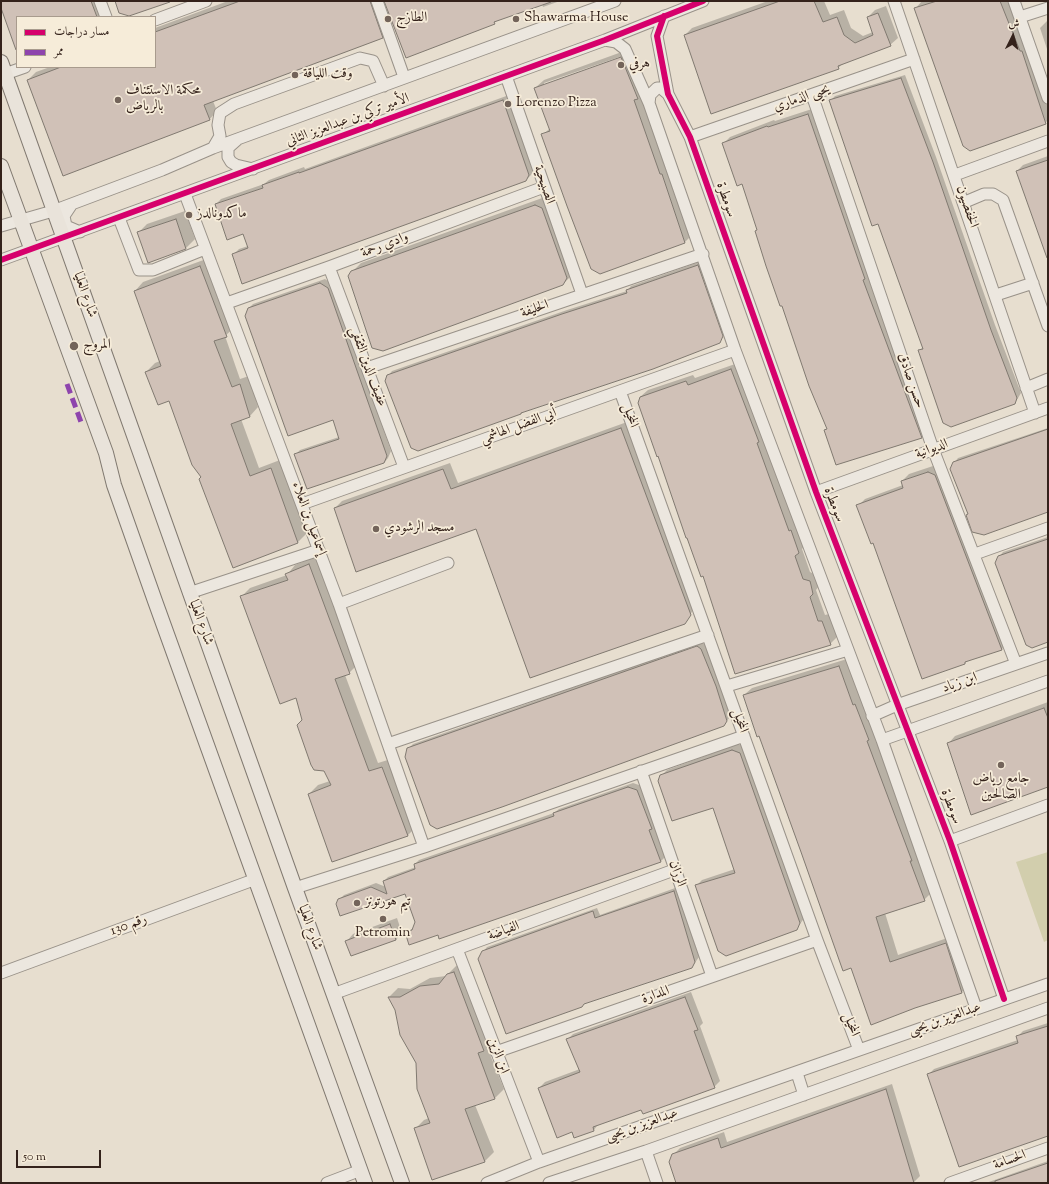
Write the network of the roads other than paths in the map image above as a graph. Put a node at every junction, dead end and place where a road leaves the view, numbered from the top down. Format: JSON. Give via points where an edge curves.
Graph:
{"nodes":[{"id":1,"x":100,"y":1,"type":"edge"},
{"id":2,"x":206,"y":1,"type":"edge"},
{"id":3,"x":377,"y":1,"type":"edge"},
{"id":4,"x":614,"y":1,"type":"edge"},
{"id":5,"x":703,"y":1,"type":"edge"},
{"id":6,"x":894,"y":1,"type":"edge"},
{"id":7,"x":1014,"y":1,"type":"edge"},
{"id":8,"x":1048,"y":8,"type":"edge"},
{"id":9,"x":106,"y":16,"type":"edge"},
{"id":10,"x":664,"y":16,"type":"junction"},
{"id":11,"x":1020,"y":17,"type":"junction"},
{"id":12,"x":156,"y":20,"type":"edge"},
{"id":13,"x":604,"y":40,"type":"junction"},
{"id":14,"x":914,"y":59,"type":"junction"},
{"id":15,"x":16,"y":67,"type":"edge"},
{"id":16,"x":3,"y":68,"type":"edge"},
{"id":17,"x":506,"y":76,"type":"junction"},
{"id":18,"x":404,"y":77,"type":"junction"},
{"id":19,"x":384,"y":86,"type":"junction"},
{"id":20,"x":668,"y":94,"type":"junction"},
{"id":21,"x":812,"y":95,"type":"junction"},
{"id":22,"x":1048,"y":98,"type":"edge"},
{"id":23,"x":650,"y":103,"type":"junction"},
{"id":24,"x":690,"y":137,"type":"junction"},
{"id":25,"x":239,"y":138,"type":"junction"},
{"id":26,"x":1048,"y":141,"type":"edge"},
{"id":27,"x":213,"y":148,"type":"junction"},
{"id":28,"x":1,"y":166,"type":"edge"},
{"id":29,"x":253,"y":168,"type":"junction"},
{"id":30,"x":955,"y":175,"type":"junction"},
{"id":31,"x":544,"y":187,"type":"junction"},
{"id":32,"x":185,"y":194,"type":"junction"},
{"id":33,"x":964,"y":202,"type":"junction"},
{"id":34,"x":72,"y":204,"type":"junction"},
{"id":35,"x":53,"y":211,"type":"junction"},
{"id":36,"x":119,"y":218,"type":"junction"},
{"id":37,"x":21,"y":219,"type":"junction"},
{"id":38,"x":1,"y":226,"type":"edge"},
{"id":39,"x":80,"y":232,"type":"junction"},
{"id":40,"x":64,"y":237,"type":"junction"},
{"id":41,"x":206,"y":249,"type":"junction"},
{"id":42,"x":31,"y":250,"type":"junction"},
{"id":43,"x":703,"y":254,"type":"junction"},
{"id":44,"x":1,"y":260,"type":"edge"},
{"id":45,"x":329,"y":267,"type":"junction"},
{"id":46,"x":1033,"y":283,"type":"junction"},
{"id":47,"x":582,"y":294,"type":"junction"},
{"id":48,"x":996,"y":295,"type":"junction"},
{"id":49,"x":226,"y":303,"type":"junction"},
{"id":50,"x":1048,"y":326,"type":"edge"},
{"id":51,"x":735,"y":350,"type":"junction"},
{"id":52,"x":367,"y":368,"type":"junction"},
{"id":53,"x":1048,"y":379,"type":"edge"},
{"id":54,"x":1026,"y":388,"type":"junction"},
{"id":55,"x":620,"y":391,"type":"junction"},
{"id":56,"x":1048,"y":408,"type":"edge"},
{"id":57,"x":1036,"y":413,"type":"junction"},
{"id":58,"x":933,"y":449,"type":"junction"},
{"id":59,"x":404,"y":468,"type":"junction"},
{"id":60,"x":816,"y":492,"type":"junction"},
{"id":61,"x":302,"y":504,"type":"junction"},
{"id":62,"x":1048,"y":528,"type":"edge"},
{"id":63,"x":319,"y":550,"type":"junction"},
{"id":64,"x":975,"y":554,"type":"junction"},
{"id":65,"x":448,"y":563,"type":"dead end"},
{"id":66,"x":189,"y":593,"type":"junction"},
{"id":67,"x":339,"y":604,"type":"junction"},
{"id":68,"x":708,"y":635,"type":"junction"},
{"id":69,"x":848,"y":650,"type":"junction"},
{"id":70,"x":1048,"y":653,"type":"edge"},
{"id":71,"x":1016,"y":664,"type":"junction"},
{"id":72,"x":1048,"y":681,"type":"edge"},
{"id":73,"x":727,"y":686,"type":"junction"},
{"id":74,"x":897,"y":705,"type":"junction"},
{"id":75,"x":872,"y":716,"type":"junction"},
{"id":76,"x":907,"y":731,"type":"junction"},
{"id":77,"x":744,"y":736,"type":"junction"},
{"id":78,"x":882,"y":740,"type":"junction"},
{"id":79,"x":388,"y":744,"type":"junction"},
{"id":80,"x":641,"y":771,"type":"junction"},
{"id":81,"x":1048,"y":805,"type":"edge"},
{"id":82,"x":950,"y":841,"type":"junction"},
{"id":83,"x":424,"y":847,"type":"junction"},
{"id":84,"x":674,"y":870,"type":"junction"},
{"id":85,"x":256,"y":879,"type":"junction"},
{"id":86,"x":295,"y":888,"type":"junction"},
{"id":87,"x":817,"y":940,"type":"junction"},
{"id":88,"x":456,"y":949,"type":"junction"},
{"id":89,"x":1,"y":973,"type":"edge"},
{"id":90,"x":712,"y":976,"type":"junction"},
{"id":91,"x":1048,"y":984,"type":"edge"},
{"id":92,"x":333,"y":994,"type":"junction"},
{"id":93,"x":1004,"y":999,"type":"junction"},
{"id":94,"x":976,"y":1008,"type":"junction"},
{"id":95,"x":1048,"y":1008,"type":"edge"},
{"id":96,"x":859,"y":1050,"type":"junction"},
{"id":97,"x":496,"y":1052,"type":"junction"},
{"id":98,"x":797,"y":1073,"type":"junction"},
{"id":99,"x":804,"y":1095,"type":"junction"},
{"id":100,"x":1048,"y":1148,"type":"edge"},
{"id":101,"x":646,"y":1151,"type":"junction"},
{"id":102,"x":539,"y":1162,"type":"junction"},
{"id":103,"x":363,"y":1177,"type":"edge"},
{"id":104,"x":327,"y":1183,"type":"edge"},
{"id":105,"x":402,"y":1183,"type":"edge"},
{"id":106,"x":487,"y":1183,"type":"edge"},
{"id":107,"x":549,"y":1183,"type":"edge"},
{"id":108,"x":657,"y":1183,"type":"edge"},
{"id":109,"x":950,"y":1183,"type":"edge"}],
"edges":[{"from":1,"to":9,"type":"street"},
{"from":2,"to":12,"type":"street"},
{"from":3,"to":18,"type":"street"},
{"from":4,"to":18,"type":"street","name":"الأمير تركي بن عبدالعزيز الثاني"},
{"from":5,"to":10,"type":"street","name":"الأمير تركي بن عبدالعزيز الثاني"},
{"from":6,"to":14,"type":"street","name":"الحفصيون"},
{"from":7,"to":11,"type":"street"},
{"from":8,"to":11,"type":"street"},
{"from":10,"to":13,"type":"street","name":"الأمير تركي بن عبدالعزيز الثاني"},
{"from":10,"to":20,"type":"street","name":"سومطرة","via":[[657,36]]},
{"from":11,"to":22,"type":"street"},
{"from":13,"to":17,"type":"street","name":"الأمير تركي بن عبدالعزيز الثاني"},
{"from":13,"to":23,"type":"street","via":[[616,42],[625,49]]},
{"from":14,"to":21,"type":"street","name":"يحيى الذماري"},
{"from":14,"to":30,"type":"street","name":"الحفصيون"},
{"from":15,"to":16,"type":"street"},
{"from":16,"to":35,"type":"main road","name":"شارع العليا"},
{"from":17,"to":29,"type":"street","name":"الأمير تركي بن عبدالعزيز الثاني"},
{"from":17,"to":31,"type":"street","name":"الصبيحية"},
{"from":18,"to":19,"type":"street","name":"الأمير تركي بن عبدالعزيز الثاني"},
{"from":19,"to":25,"type":"street","name":"الأمير تركي بن عبدالعزيز الثاني"},
{"from":19,"to":27,"type":"street","via":[[373,61],[360,58],[234,104],[220,113],[220,136]]},
{"from":20,"to":23,"type":"street","via":[[662,88],[657,88],[650,95]]},
{"from":20,"to":24,"type":"street","name":"سومطرة"},
{"from":21,"to":24,"type":"street","name":"يحيى الذماري"},
{"from":21,"to":58,"type":"street","name":"حسن صادق"},
{"from":23,"to":43,"type":"street"},
{"from":24,"to":60,"type":"street","name":"سومطرة"},
{"from":25,"to":27,"type":"street","name":"الأمير تركي بن عبدالعزيز الثاني"},
{"from":25,"to":29,"type":"street","via":[[228,148],[228,157],[236,165]]},
{"from":26,"to":30,"type":"street"},
{"from":27,"to":34,"type":"street","name":"الأمير تركي بن عبدالعزيز الثاني"},
{"from":28,"to":37,"type":"main road"},
{"from":29,"to":32,"type":"street","name":"الأمير تركي بن عبدالعزيز الثاني"},
{"from":30,"to":33,"type":"street","name":"الحفصيون"},
{"from":31,"to":45,"type":"street","name":"وادي رحمة"},
{"from":31,"to":47,"type":"street","name":"الصبيحية"},
{"from":32,"to":36,"type":"street","name":"الأمير تركي بن عبدالعزيز الثاني"},
{"from":32,"to":41,"type":"street","name":"إسماعيل بن العلاء"},
{"from":33,"to":46,"type":"street","via":[[984,194],[993,194],[1003,200]]},
{"from":33,"to":48,"type":"street","name":"الحفصيون"},
{"from":34,"to":35,"type":"street","name":"الأمير تركي بن عبدالعزيز الثاني"},
{"from":34,"to":39,"type":"street","via":[[64,216],[66,226]]},
{"from":35,"to":37,"type":"street","name":"الأمير تركي بن عبدالعزيز الثاني"},
{"from":35,"to":40,"type":"main road","name":"شارع العليا"},
{"from":36,"to":39,"type":"street","name":"الأمير تركي بن عبدالعزيز الثاني"},
{"from":36,"to":41,"type":"street","via":[[139,270],[153,270]]},
{"from":37,"to":38,"type":"street","name":"الأمير تركي بن عبدالعزيز الثاني"},
{"from":37,"to":42,"type":"main road"},
{"from":39,"to":40,"type":"street","name":"الأمير تركي بن عبدالعزيز الثاني"},
{"from":40,"to":42,"type":"street","name":"الأمير تركي بن عبدالعزيز الثاني"},
{"from":40,"to":66,"type":"main road","name":"شارع العليا"},
{"from":41,"to":49,"type":"street","name":"إسماعيل بن العلاء"},
{"from":42,"to":44,"type":"street","name":"الأمير تركي بن عبدالعزيز الثاني"},
{"from":42,"to":85,"type":"main road","via":[[106,453],[114,485],[149,587]]},
{"from":43,"to":47,"type":"street","name":"الحليفة"},
{"from":43,"to":51,"type":"street"},
{"from":45,"to":49,"type":"street","name":"وادي رحمة"},
{"from":45,"to":52,"type":"street","name":"عفيف الدين الثقفي"},
{"from":46,"to":48,"type":"street"},
{"from":46,"to":50,"type":"street"},
{"from":47,"to":52,"type":"street","name":"الحليفة"},
{"from":48,"to":54,"type":"street","name":"الحفصيون"},
{"from":49,"to":61,"type":"street","name":"إسماعيل بن العلاء"},
{"from":51,"to":55,"type":"street","name":"أبي الفضل الهاشمي"},
{"from":51,"to":69,"type":"street"},
{"from":52,"to":59,"type":"street","name":"عفيف الدين الثقفي"},
{"from":53,"to":54,"type":"street"},
{"from":54,"to":57,"type":"street","name":"الحفصيون"},
{"from":55,"to":59,"type":"street","name":"أبي الفضل الهاشمي"},
{"from":55,"to":68,"type":"street","name":"المخيل"},
{"from":56,"to":57,"type":"street","name":"الديوانية"},
{"from":57,"to":58,"type":"street","name":"الديوانية"},
{"from":58,"to":60,"type":"street","name":"الديوانية"},
{"from":58,"to":64,"type":"street","name":"حسن صادق"},
{"from":59,"to":61,"type":"street","name":"أبي الفضل الهاشمي"},
{"from":60,"to":74,"type":"street","name":"سومطرة"},
{"from":61,"to":63,"type":"street","name":"إسماعيل بن العلاء"},
{"from":62,"to":64,"type":"street"},
{"from":63,"to":66,"type":"street"},
{"from":63,"to":67,"type":"street","name":"إسماعيل بن العلاء"},
{"from":64,"to":71,"type":"street","name":"حسن صادق"},
{"from":65,"to":67,"type":"street"},
{"from":66,"to":86,"type":"main road","name":"شارع العليا"},
{"from":67,"to":79,"type":"street","name":"إسماعيل بن العلاء"},
{"from":68,"to":73,"type":"street","name":"المخيل"},
{"from":68,"to":79,"type":"street"},
{"from":69,"to":73,"type":"street"},
{"from":69,"to":75,"type":"street"},
{"from":70,"to":71,"type":"street","name":"ابن زياد"},
{"from":71,"to":74,"type":"street","name":"ابن زياد"},
{"from":72,"to":76,"type":"street","name":"ابن زياد"},
{"from":73,"to":77,"type":"street","name":"المخيل"},
{"from":74,"to":75,"type":"street","name":"ابن زياد"},
{"from":74,"to":76,"type":"street","name":"سومطرة"},
{"from":75,"to":78,"type":"street"},
{"from":76,"to":78,"type":"street","name":"ابن زياد"},
{"from":76,"to":82,"type":"street","name":"سومطرة"},
{"from":77,"to":80,"type":"street"},
{"from":77,"to":87,"type":"street","name":"المخيل"},
{"from":78,"to":94,"type":"street"},
{"from":79,"to":83,"type":"street","name":"إسماعيل بن العلاء"},
{"from":80,"to":83,"type":"street"},
{"from":80,"to":84,"type":"street","name":"الرزان"},
{"from":81,"to":82,"type":"street"},
{"from":82,"to":93,"type":"street","name":"سومطرة"},
{"from":83,"to":86,"type":"street"},
{"from":84,"to":88,"type":"street","name":"الفياضة"},
{"from":84,"to":90,"type":"street","name":"الرزان"},
{"from":85,"to":89,"type":"street","name":"رقم 130"},
{"from":85,"to":103,"type":"main road"},
{"from":86,"to":92,"type":"main road","name":"شارع العليا"},
{"from":87,"to":90,"type":"street","name":"المدارة"},
{"from":87,"to":96,"type":"street","name":"المخيل"},
{"from":88,"to":92,"type":"street","name":"الفياضة"},
{"from":88,"to":97,"type":"street","name":"ابن الزين"},
{"from":90,"to":97,"type":"street","name":"المدارة"},
{"from":91,"to":93,"type":"street","name":"عبدالعزيز بن يحيى"},
{"from":92,"to":105,"type":"main road","name":"شارع العليا"},
{"from":93,"to":94,"type":"street","name":"عبدالعزيز بن يحيى"},
{"from":94,"to":96,"type":"street","name":"عبدالعزيز بن يحيى"},
{"from":95,"to":99,"type":"street","name":"عبدالعزيز بن يحيى"},
{"from":96,"to":98,"type":"street","name":"عبدالعزيز بن يحيى"},
{"from":97,"to":102,"type":"street","name":"ابن الزين"},
{"from":98,"to":99,"type":"street"},
{"from":98,"to":102,"type":"street","name":"عبدالعزيز بن يحيى"},
{"from":99,"to":101,"type":"street","name":"عبدالعزيز بن يحيى"},
{"from":100,"to":109,"type":"street","name":"الحسامة"},
{"from":101,"to":107,"type":"street","name":"عبدالعزيز بن يحيى"},
{"from":101,"to":108,"type":"street"},
{"from":102,"to":106,"type":"street","name":"عبدالعزيز بن يحيى"},
{"from":103,"to":104,"type":"street"}]}
